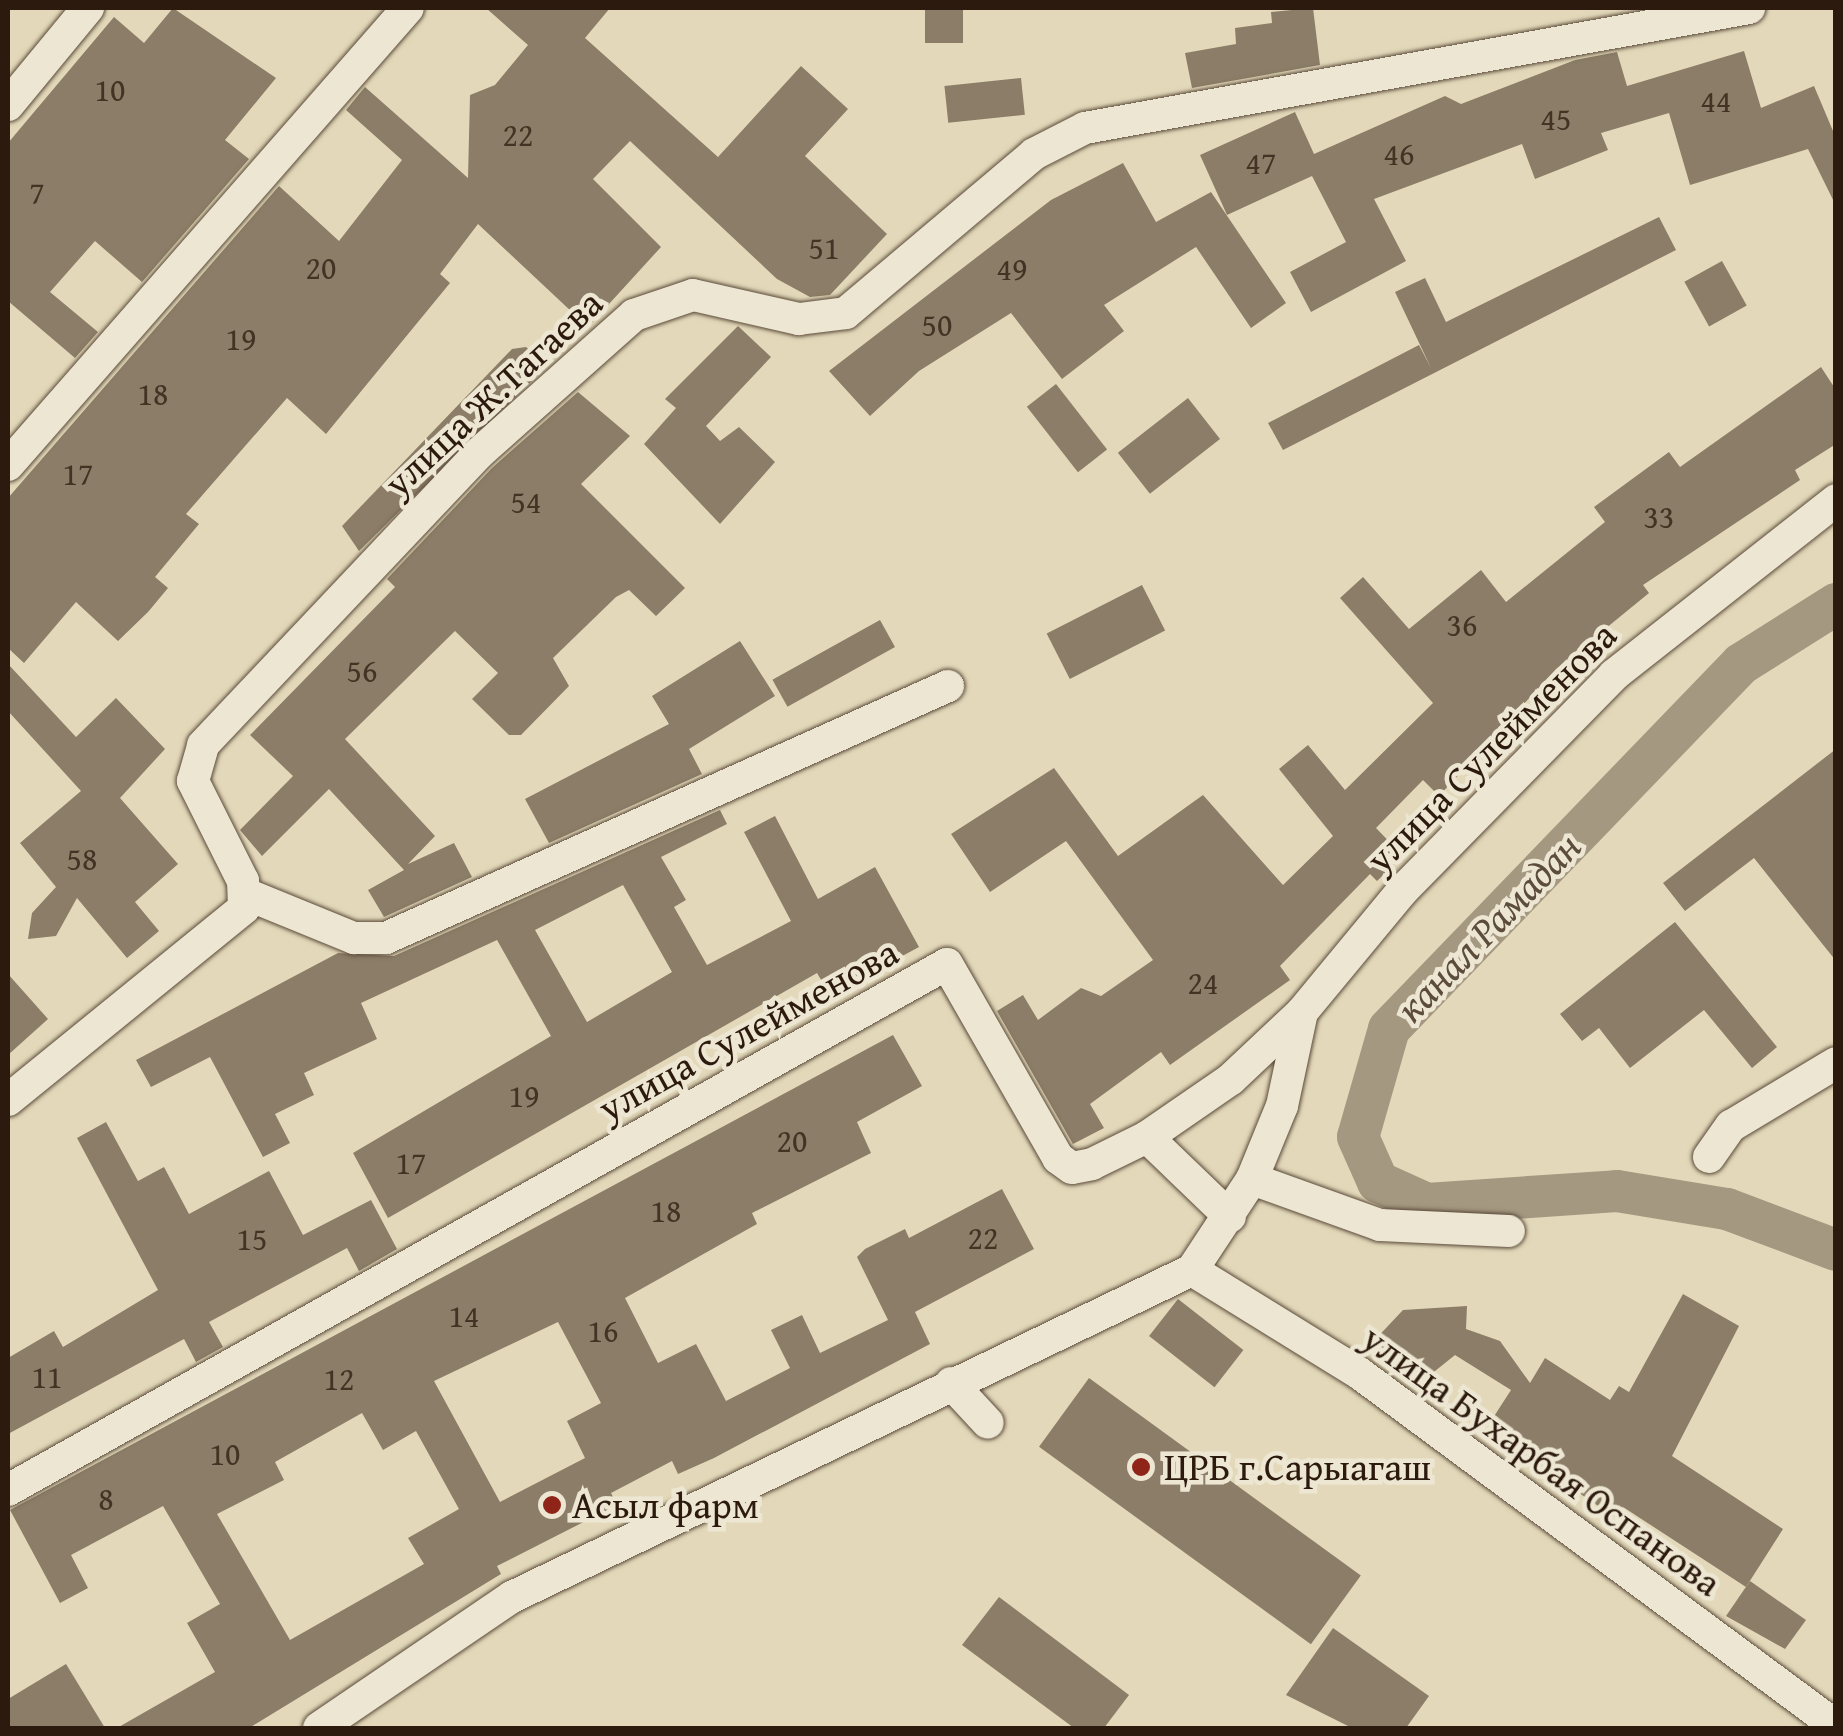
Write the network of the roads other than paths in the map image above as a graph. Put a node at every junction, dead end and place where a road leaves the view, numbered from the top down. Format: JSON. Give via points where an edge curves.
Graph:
{"nodes":[{"id":1,"x":88,"y":8,"type":"edge"},
{"id":2,"x":408,"y":8,"type":"edge"},
{"id":3,"x":1749,"y":8,"type":"edge"},
{"id":4,"x":8,"y":105,"type":"edge"},
{"id":5,"x":8,"y":465,"type":"edge"},
{"id":6,"x":1836,"y":500,"type":"edge"},
{"id":7,"x":948,"y":686,"type":"dead end"},
{"id":8,"x":246,"y":894,"type":"junction"},
{"id":9,"x":1302,"y":1012,"type":"junction"},
{"id":10,"x":1836,"y":1064,"type":"edge"},
{"id":11,"x":8,"y":1100,"type":"edge"},
{"id":12,"x":1146,"y":1138,"type":"junction"},
{"id":13,"x":1710,"y":1156,"type":"dead end"},
{"id":14,"x":1252,"y":1179,"type":"junction"},
{"id":15,"x":1230,"y":1217,"type":"junction"},
{"id":16,"x":1509,"y":1231,"type":"dead end"},
{"id":17,"x":1192,"y":1270,"type":"junction"},
{"id":18,"x":952,"y":1383,"type":"junction"},
{"id":19,"x":988,"y":1423,"type":"dead end"},
{"id":20,"x":8,"y":1490,"type":"edge"},
{"id":21,"x":1836,"y":1726,"type":"edge"},
{"id":22,"x":320,"y":1728,"type":"edge"}],
"edges":[{"from":1,"to":4,"type":"street"},
{"from":2,"to":5,"type":"street"},
{"from":3,"to":8,"type":"street","name":"улица Ж.Тагаева","via":[[1085,128],[1034,154],[846,313],[799,318],[693,295],[634,315],[478,454],[203,745],[197,793]]},
{"from":6,"to":9,"type":"street","name":"улица Сулейменова","via":[[1614,675],[1402,891]]},
{"from":7,"to":8,"type":"street","via":[[386,938],[354,938]]},
{"from":8,"to":11,"type":"street","via":[[228,930]]},
{"from":9,"to":12,"type":"street","name":"улица Сулейменова","via":[[1231,1079]]},
{"from":9,"to":14,"type":"street","via":[[1282,1106]]},
{"from":10,"to":13,"type":"street","via":[[1731,1126]]},
{"from":12,"to":15,"type":"street"},
{"from":12,"to":20,"type":"street","name":"улица Сулейменова","via":[[1092,1164],[1072,1168],[1058,1158],[947,964]]},
{"from":14,"to":15,"type":"street"},
{"from":14,"to":16,"type":"street","via":[[1380,1226]]},
{"from":15,"to":17,"type":"street"},
{"from":17,"to":18,"type":"street"},
{"from":17,"to":21,"type":"street","name":"улица Бухарбая Оспанова","via":[[1359,1373]]},
{"from":18,"to":19,"type":"street"},
{"from":18,"to":22,"type":"street","via":[[512,1598]]}]}
